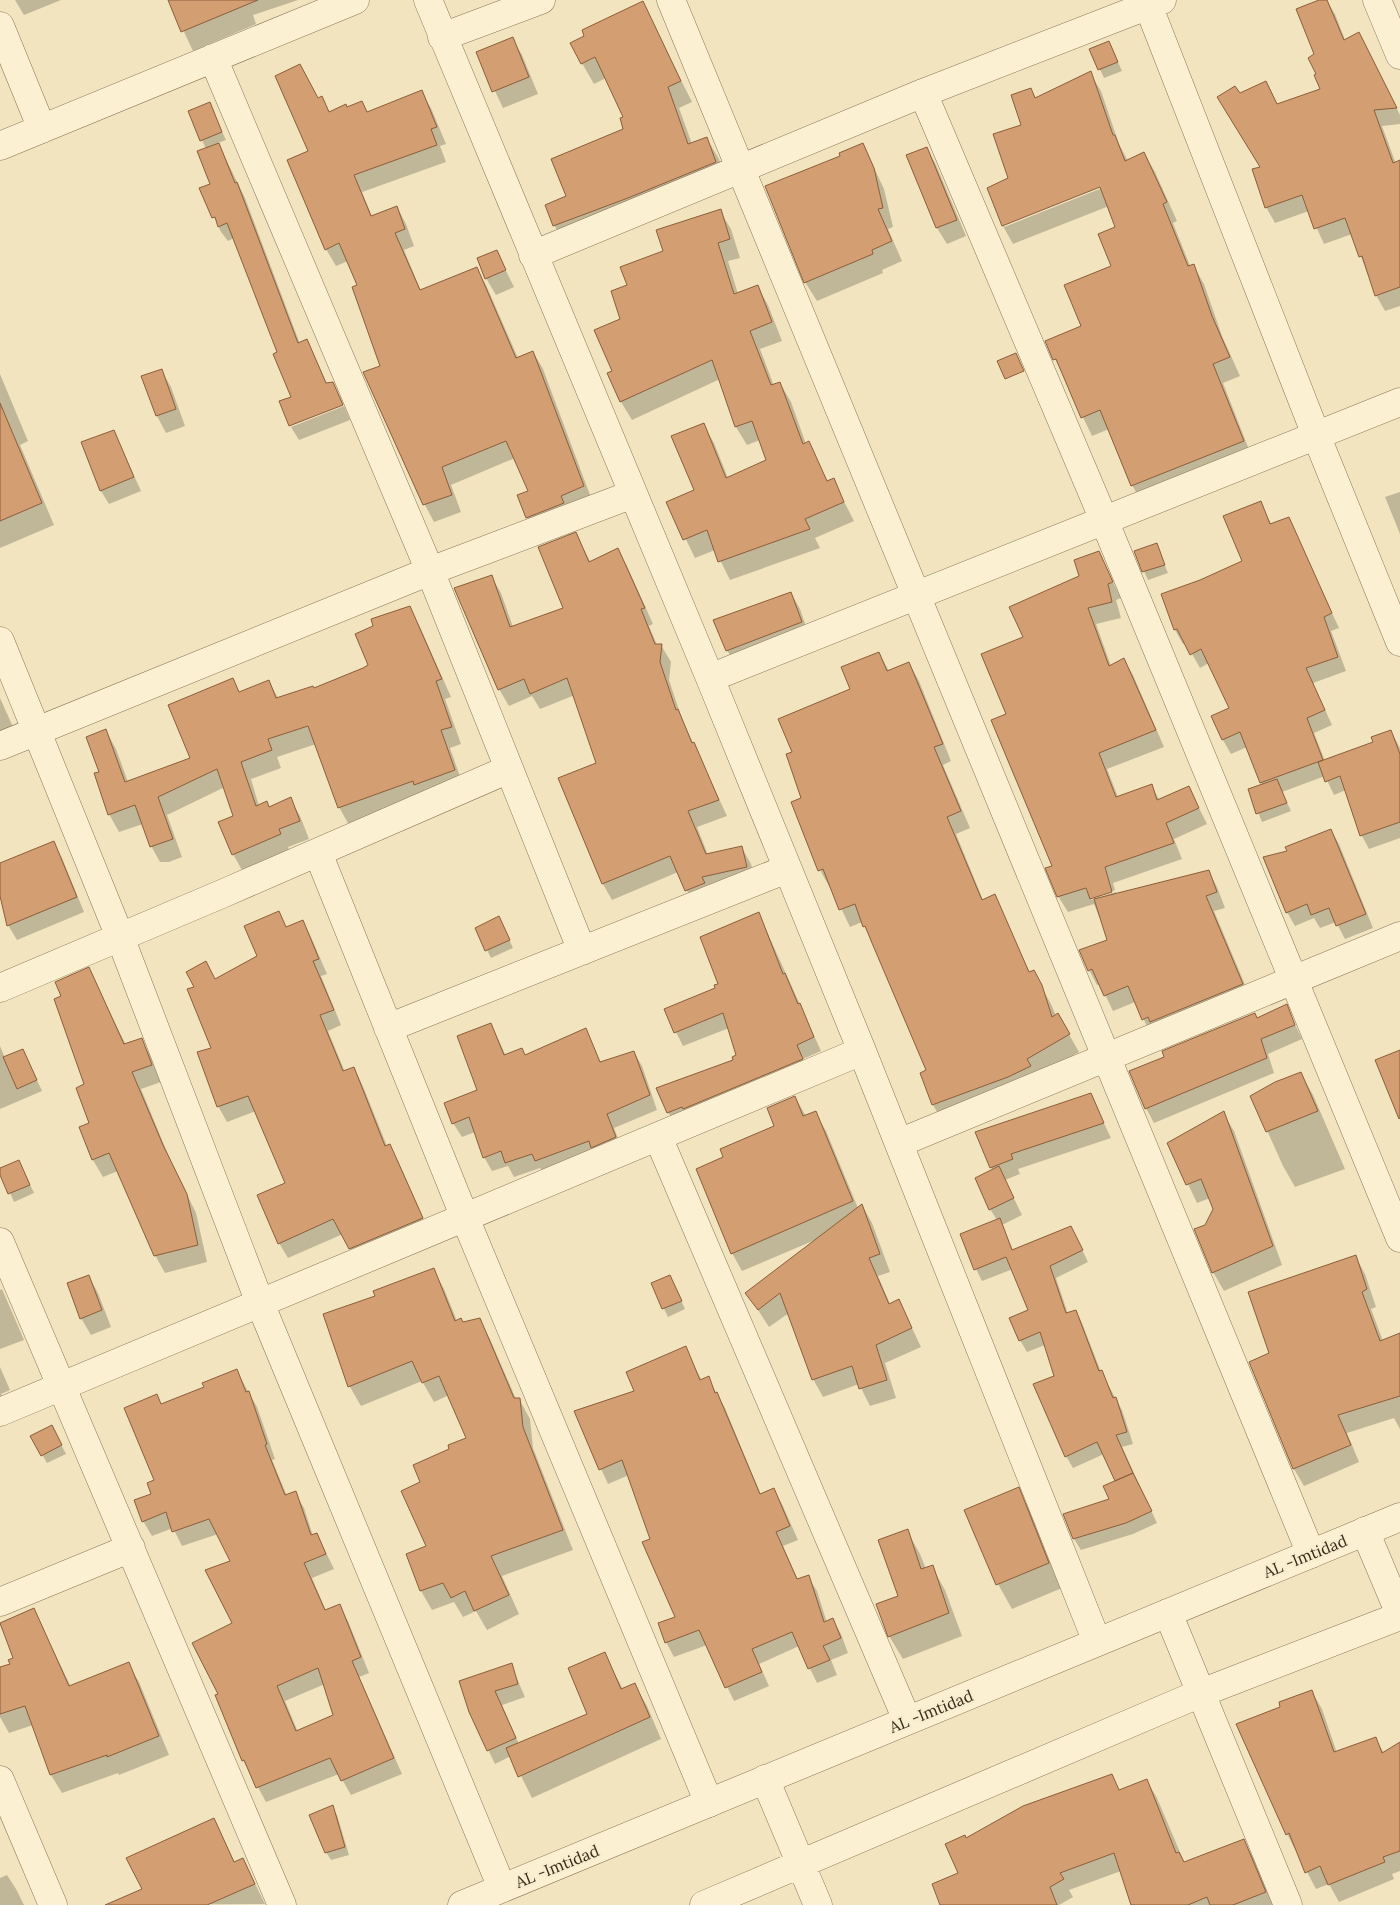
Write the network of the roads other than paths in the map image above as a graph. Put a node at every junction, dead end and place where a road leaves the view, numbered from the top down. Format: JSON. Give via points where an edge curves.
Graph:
{"nodes":[{"id":1,"x":355,"y":0,"type":"edge"},
{"id":2,"x":428,"y":0,"type":"edge"},
{"id":3,"x":541,"y":0,"type":"edge"},
{"id":4,"x":671,"y":0,"type":"edge"},
{"id":5,"x":1377,"y":0,"type":"edge"},
{"id":6,"x":1152,"y":2,"type":"edge"},
{"id":7,"x":0,"y":26,"type":"edge"},
{"id":8,"x":442,"y":37,"type":"junction"},
{"id":9,"x":1400,"y":55,"type":"edge"},
{"id":10,"x":213,"y":58,"type":"junction"},
{"id":11,"x":922,"y":94,"type":"junction"},
{"id":12,"x":42,"y":128,"type":"junction"},
{"id":13,"x":0,"y":146,"type":"edge"},
{"id":14,"x":740,"y":169,"type":"junction"},
{"id":15,"x":533,"y":255,"type":"junction"},
{"id":16,"x":1400,"y":402,"type":"edge"},
{"id":17,"x":1316,"y":435,"type":"junction"},
{"id":18,"x":633,"y":494,"type":"junction"},
{"id":19,"x":1104,"y":520,"type":"junction"},
{"id":20,"x":430,"y":571,"type":"junction"},
{"id":21,"x":917,"y":596,"type":"junction"},
{"id":22,"x":0,"y":641,"type":"edge"},
{"id":23,"x":1400,"y":642,"type":"edge"},
{"id":24,"x":710,"y":678,"type":"junction"},
{"id":25,"x":37,"y":732,"type":"junction"},
{"id":26,"x":0,"y":746,"type":"edge"},
{"id":27,"x":509,"y":769,"type":"junction"},
{"id":28,"x":318,"y":853,"type":"junction"},
{"id":29,"x":787,"y":869,"type":"junction"},
{"id":30,"x":1400,"y":936,"type":"edge"},
{"id":31,"x":120,"y":937,"type":"junction"},
{"id":32,"x":582,"y":951,"type":"junction"},
{"id":33,"x":1293,"y":980,"type":"junction"},
{"id":34,"x":0,"y":988,"type":"edge"},
{"id":35,"x":388,"y":1028,"type":"junction"},
{"id":36,"x":862,"y":1051,"type":"junction"},
{"id":37,"x":1105,"y":1056,"type":"junction"},
{"id":38,"x":658,"y":1137,"type":"junction"},
{"id":39,"x":899,"y":1143,"type":"junction"},
{"id":40,"x":465,"y":1218,"type":"junction"},
{"id":41,"x":1400,"y":1238,"type":"edge"},
{"id":42,"x":0,"y":1242,"type":"edge"},
{"id":43,"x":260,"y":1303,"type":"junction"},
{"id":44,"x":62,"y":1386,"type":"junction"},
{"id":45,"x":0,"y":1412,"type":"edge"},
{"id":46,"x":1400,"y":1517,"type":"edge"},
{"id":47,"x":1365,"y":1532,"type":"junction"},
{"id":48,"x":131,"y":1548,"type":"junction"},
{"id":49,"x":1311,"y":1554,"type":"junction"},
{"id":50,"x":0,"y":1602,"type":"edge"},
{"id":51,"x":1168,"y":1613,"type":"junction"},
{"id":52,"x":1400,"y":1615,"type":"edge"},
{"id":53,"x":1097,"y":1642,"type":"junction"},
{"id":54,"x":1201,"y":1693,"type":"junction"},
{"id":55,"x":908,"y":1720,"type":"junction"},
{"id":56,"x":766,"y":1779,"type":"junction"},
{"id":57,"x":0,"y":1780,"type":"edge"},
{"id":58,"x":709,"y":1803,"type":"junction"},
{"id":59,"x":801,"y":1865,"type":"junction"},
{"id":60,"x":502,"y":1888,"type":"junction"},
{"id":61,"x":1281,"y":1903,"type":"edge"},
{"id":62,"x":53,"y":1905,"type":"edge"},
{"id":63,"x":282,"y":1905,"type":"edge"},
{"id":64,"x":462,"y":1905,"type":"edge"},
{"id":65,"x":704,"y":1905,"type":"edge"},
{"id":66,"x":818,"y":1905,"type":"edge"}],
"edges":[{"from":1,"to":10,"type":"street"},
{"from":2,"to":8,"type":"street"},
{"from":3,"to":8,"type":"street"},
{"from":4,"to":14,"type":"street"},
{"from":5,"to":9,"type":"street"},
{"from":6,"to":11,"type":"street"},
{"from":6,"to":17,"type":"street"},
{"from":7,"to":12,"type":"street"},
{"from":8,"to":15,"type":"street"},
{"from":10,"to":12,"type":"street"},
{"from":10,"to":20,"type":"street"},
{"from":11,"to":14,"type":"street"},
{"from":11,"to":19,"type":"street"},
{"from":12,"to":13,"type":"street"},
{"from":14,"to":15,"type":"street"},
{"from":14,"to":21,"type":"street"},
{"from":15,"to":18,"type":"street"},
{"from":16,"to":17,"type":"street"},
{"from":17,"to":19,"type":"street"},
{"from":17,"to":23,"type":"street"},
{"from":18,"to":20,"type":"street"},
{"from":18,"to":24,"type":"street"},
{"from":19,"to":21,"type":"street"},
{"from":19,"to":33,"type":"street"},
{"from":20,"to":25,"type":"street"},
{"from":20,"to":27,"type":"street"},
{"from":21,"to":24,"type":"street"},
{"from":21,"to":37,"type":"street"},
{"from":22,"to":25,"type":"street"},
{"from":24,"to":29,"type":"street"},
{"from":25,"to":26,"type":"street"},
{"from":25,"to":31,"type":"street"},
{"from":27,"to":28,"type":"street"},
{"from":27,"to":32,"type":"street"},
{"from":28,"to":31,"type":"street"},
{"from":28,"to":35,"type":"street"},
{"from":29,"to":32,"type":"street"},
{"from":29,"to":36,"type":"street"},
{"from":30,"to":33,"type":"street"},
{"from":31,"to":34,"type":"street"},
{"from":31,"to":43,"type":"street"},
{"from":32,"to":35,"type":"street"},
{"from":33,"to":37,"type":"street"},
{"from":33,"to":41,"type":"street"},
{"from":35,"to":40,"type":"street"},
{"from":36,"to":38,"type":"street"},
{"from":36,"to":39,"type":"street"},
{"from":37,"to":39,"type":"street"},
{"from":37,"to":49,"type":"street"},
{"from":38,"to":40,"type":"street"},
{"from":38,"to":55,"type":"street"},
{"from":39,"to":53,"type":"street"},
{"from":40,"to":43,"type":"street"},
{"from":40,"to":58,"type":"street"},
{"from":42,"to":44,"type":"street"},
{"from":43,"to":44,"type":"street"},
{"from":43,"to":60,"type":"street"},
{"from":44,"to":45,"type":"street"},
{"from":44,"to":48,"type":"street"},
{"from":46,"to":47,"type":"street","name":"AL -Imtidad"},
{"from":47,"to":49,"type":"street","name":"AL -Imtidad"},
{"from":47,"to":52,"type":"street"},
{"from":48,"to":50,"type":"street"},
{"from":48,"to":63,"type":"street"},
{"from":49,"to":51,"type":"street","name":"AL -Imtidad"},
{"from":51,"to":53,"type":"street","name":"AL -Imtidad"},
{"from":51,"to":54,"type":"street"},
{"from":52,"to":54,"type":"street"},
{"from":53,"to":55,"type":"street","name":"AL -Imtidad"},
{"from":54,"to":59,"type":"street"},
{"from":54,"to":61,"type":"street"},
{"from":55,"to":56,"type":"street","name":"AL -Imtidad"},
{"from":56,"to":58,"type":"street","name":"AL -Imtidad"},
{"from":56,"to":59,"type":"street"},
{"from":57,"to":62,"type":"street"},
{"from":58,"to":60,"type":"street","name":"AL -Imtidad"},
{"from":59,"to":65,"type":"street"},
{"from":59,"to":66,"type":"street"},
{"from":60,"to":64,"type":"street","name":"AL -Imtidad"}]}
